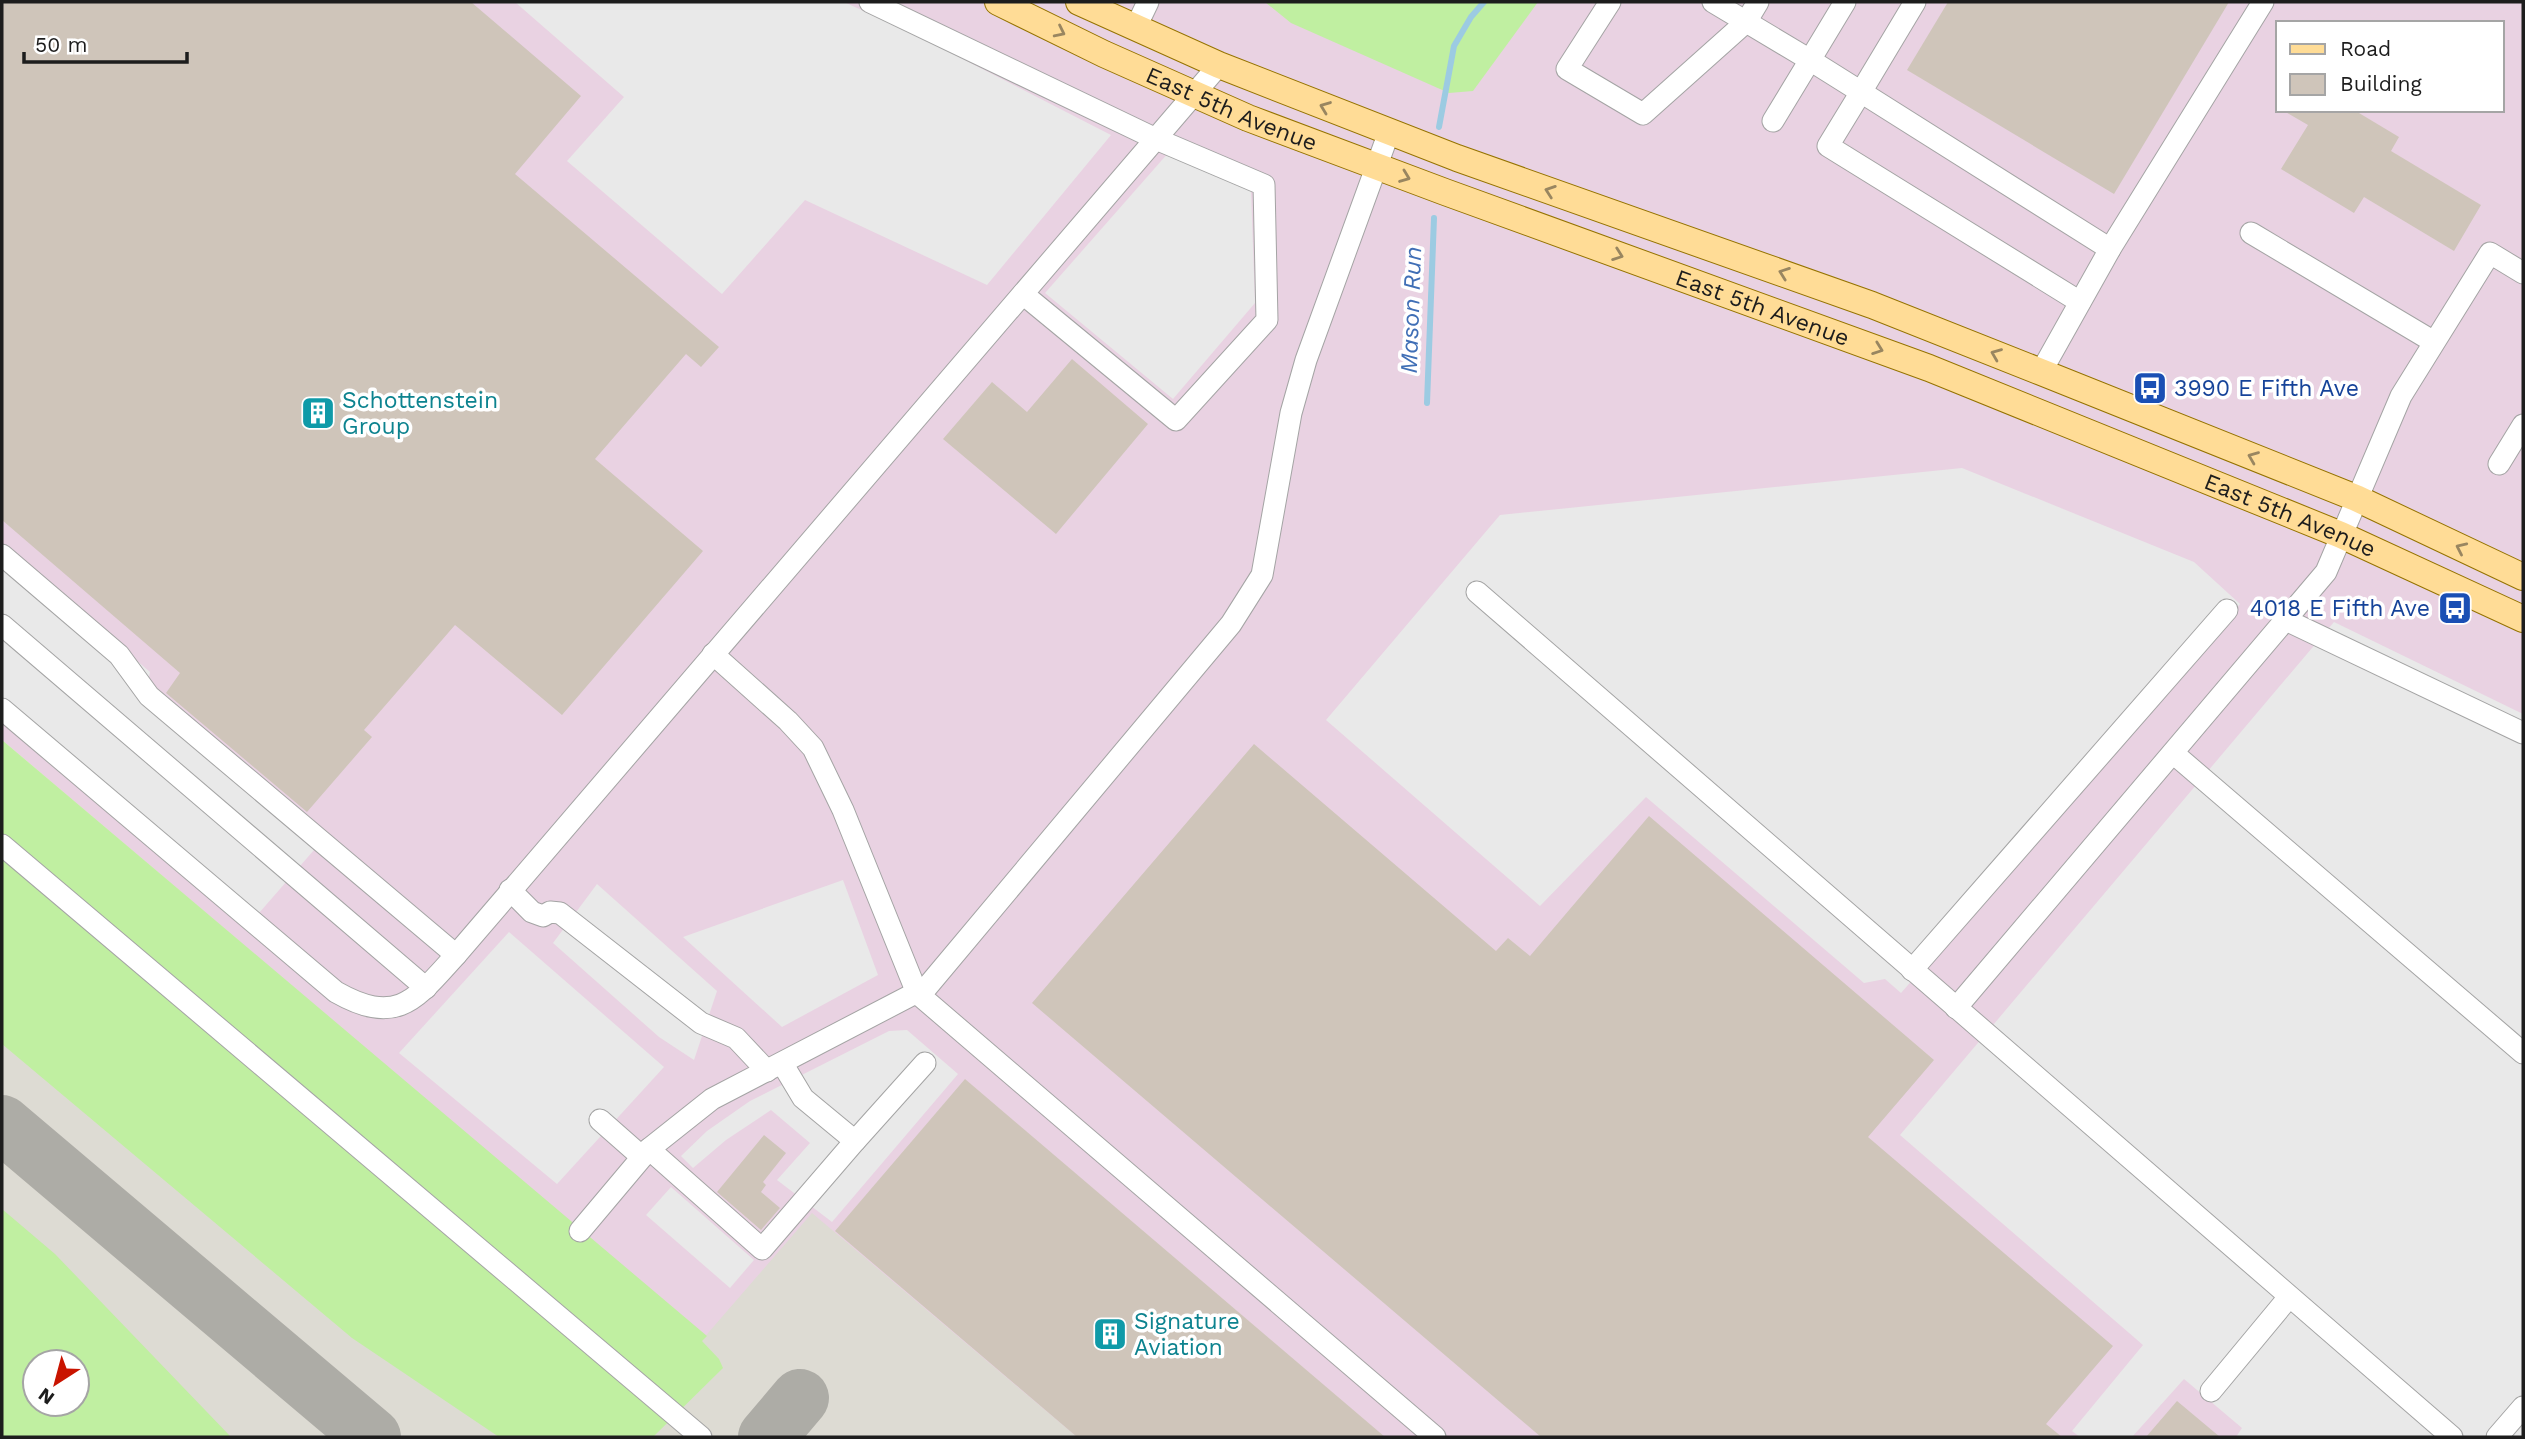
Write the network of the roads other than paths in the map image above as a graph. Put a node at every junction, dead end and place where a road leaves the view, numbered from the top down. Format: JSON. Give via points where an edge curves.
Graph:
{"nodes":[{"id":1,"x":870,"y":2,"type":"edge"},
{"id":2,"x":999,"y":2,"type":"edge"},
{"id":3,"x":1079,"y":2,"type":"edge"},
{"id":4,"x":1148,"y":2,"type":"edge"},
{"id":5,"x":1610,"y":2,"type":"edge"},
{"id":6,"x":1713,"y":2,"type":"edge"},
{"id":7,"x":1758,"y":2,"type":"edge"},
{"id":8,"x":1845,"y":2,"type":"edge"},
{"id":9,"x":1915,"y":2,"type":"edge"},
{"id":10,"x":2263,"y":2,"type":"edge"},
{"id":11,"x":1746,"y":22,"type":"junction"},
{"id":12,"x":1136,"y":27,"type":"junction"},
{"id":13,"x":1810,"y":60,"type":"junction"},
{"id":14,"x":1219,"y":65,"type":"junction"},
{"id":15,"x":1861,"y":92,"type":"junction"},
{"id":16,"x":1194,"y":95,"type":"junction"},
{"id":17,"x":1773,"y":121,"type":"dead end"},
{"id":18,"x":1389,"y":132,"type":"junction"},
{"id":19,"x":1156,"y":139,"type":"junction"},
{"id":20,"x":1376,"y":166,"type":"junction"},
{"id":21,"x":2251,"y":233,"type":"dead end"},
{"id":22,"x":2110,"y":249,"type":"junction"},
{"id":23,"x":2523,"y":273,"type":"edge"},
{"id":24,"x":1023,"y":294,"type":"junction"},
{"id":25,"x":2080,"y":302,"type":"junction"},
{"id":26,"x":2434,"y":342,"type":"junction"},
{"id":27,"x":2041,"y":372,"type":"junction"},
{"id":28,"x":2523,"y":425,"type":"edge"},
{"id":29,"x":2499,"y":464,"type":"dead end"},
{"id":30,"x":2356,"y":498,"type":"junction"},
{"id":31,"x":2341,"y":535,"type":"junction"},
{"id":32,"x":2,"y":555,"type":"edge"},
{"id":33,"x":2523,"y":577,"type":"edge"},
{"id":34,"x":1477,"y":592,"type":"dead end"},
{"id":35,"x":2227,"y":610,"type":"dead end"},
{"id":36,"x":2286,"y":620,"type":"junction"},
{"id":37,"x":2523,"y":620,"type":"edge"},
{"id":38,"x":2,"y":625,"type":"edge"},
{"id":39,"x":713,"y":654,"type":"junction"},
{"id":40,"x":2,"y":709,"type":"edge"},
{"id":41,"x":2523,"y":733,"type":"edge"},
{"id":42,"x":2173,"y":753,"type":"junction"},
{"id":43,"x":2,"y":845,"type":"edge"},
{"id":44,"x":510,"y":891,"type":"junction"},
{"id":45,"x":456,"y":955,"type":"junction"},
{"id":46,"x":1912,"y":970,"type":"junction"},
{"id":47,"x":426,"y":988,"type":"junction"},
{"id":48,"x":917,"y":993,"type":"junction"},
{"id":49,"x":1956,"y":1008,"type":"junction"},
{"id":50,"x":2523,"y":1053,"type":"edge"},
{"id":51,"x":925,"y":1063,"type":"dead end"},
{"id":52,"x":775,"y":1067,"type":"junction"},
{"id":53,"x":600,"y":1120,"type":"dead end"},
{"id":54,"x":855,"y":1141,"type":"junction"},
{"id":55,"x":645,"y":1153,"type":"junction"},
{"id":56,"x":580,"y":1231,"type":"dead end"},
{"id":57,"x":2289,"y":1297,"type":"junction"},
{"id":58,"x":2211,"y":1391,"type":"dead end"},
{"id":59,"x":2523,"y":1407,"type":"edge"},
{"id":60,"x":701,"y":1437,"type":"edge"},
{"id":61,"x":1435,"y":1437,"type":"edge"},
{"id":62,"x":2452,"y":1437,"type":"edge"},
{"id":63,"x":2497,"y":1437,"type":"edge"}],
"edges":[{"from":1,"to":19,"type":"street"},
{"from":2,"to":16,"type":"main road","name":"East 5th Avenue","one_way":true},
{"from":3,"to":12,"type":"main road","name":"East 5th Avenue"},
{"from":4,"to":12,"type":"street"},
{"from":5,"to":11,"type":"street","via":[[1567,69],[1643,114]]},
{"from":6,"to":11,"type":"street"},
{"from":7,"to":11,"type":"street"},
{"from":8,"to":13,"type":"street"},
{"from":9,"to":15,"type":"street"},
{"from":10,"to":22,"type":"street"},
{"from":11,"to":13,"type":"street"},
{"from":12,"to":14,"type":"main road","name":"East 5th Avenue"},
{"from":13,"to":15,"type":"street"},
{"from":13,"to":17,"type":"street"},
{"from":14,"to":16,"type":"street"},
{"from":18,"to":14,"type":"main road","name":"East 5th Avenue","one_way":true},
{"from":15,"to":22,"type":"street"},
{"from":15,"to":25,"type":"street","via":[[1828,146]]},
{"from":16,"to":19,"type":"street"},
{"from":16,"to":20,"type":"main road","name":"East 5th Avenue"},
{"from":18,"to":20,"type":"street"},
{"from":27,"to":18,"type":"main road","name":"East 5th Avenue","one_way":true,"via":[[1872,305]]},
{"from":19,"to":24,"type":"street"},
{"from":19,"to":24,"type":"street","via":[[1264,185],[1266,320],[1176,421]]},
{"from":20,"to":31,"type":"main road","name":"East 5th Avenue","one_way":true,"via":[[1929,368]]},
{"from":20,"to":48,"type":"street","via":[[1291,413],[1262,575],[1231,624],[928,987]]},
{"from":21,"to":26,"type":"street"},
{"from":22,"to":25,"type":"street"},
{"from":23,"to":26,"type":"street","via":[[2490,253]]},
{"from":24,"to":39,"type":"street"},
{"from":25,"to":27,"type":"street"},
{"from":26,"to":30,"type":"street","via":[[2401,396]]},
{"from":30,"to":27,"type":"main road","name":"East 5th Avenue","one_way":true},
{"from":28,"to":29,"type":"street"},
{"from":30,"to":31,"type":"street"},
{"from":33,"to":30,"type":"main road","name":"East 5th Avenue","one_way":true},
{"from":31,"to":36,"type":"street","via":[[2326,572]]},
{"from":31,"to":37,"type":"main road","name":"East 5th Avenue"},
{"from":32,"to":45,"type":"street","via":[[119,655],[149,696]]},
{"from":34,"to":46,"type":"street"},
{"from":35,"to":46,"type":"street"},
{"from":36,"to":41,"type":"street"},
{"from":36,"to":42,"type":"street"},
{"from":38,"to":47,"type":"street"},
{"from":39,"to":44,"type":"street"},
{"from":39,"to":48,"type":"street","via":[[813,748]]},
{"from":40,"to":47,"type":"street","via":[[336,992],[383,1007],[413,1000]]},
{"from":42,"to":49,"type":"street"},
{"from":42,"to":50,"type":"street"},
{"from":43,"to":60,"type":"street"},
{"from":44,"to":45,"type":"street"},
{"from":44,"to":52,"type":"street","via":[[532,912],[542,916],[560,913],[701,1023],[736,1038]]},
{"from":45,"to":47,"type":"street"},
{"from":46,"to":49,"type":"street"},
{"from":48,"to":52,"type":"street"},
{"from":48,"to":61,"type":"street"},
{"from":49,"to":57,"type":"street"},
{"from":51,"to":54,"type":"street"},
{"from":52,"to":54,"type":"street","via":[[803,1098]]},
{"from":52,"to":55,"type":"street","via":[[712,1099]]},
{"from":53,"to":55,"type":"street"},
{"from":54,"to":55,"type":"street","via":[[762,1248]]},
{"from":55,"to":56,"type":"street"},
{"from":57,"to":58,"type":"street"},
{"from":57,"to":62,"type":"street"},
{"from":59,"to":63,"type":"street"}]}
